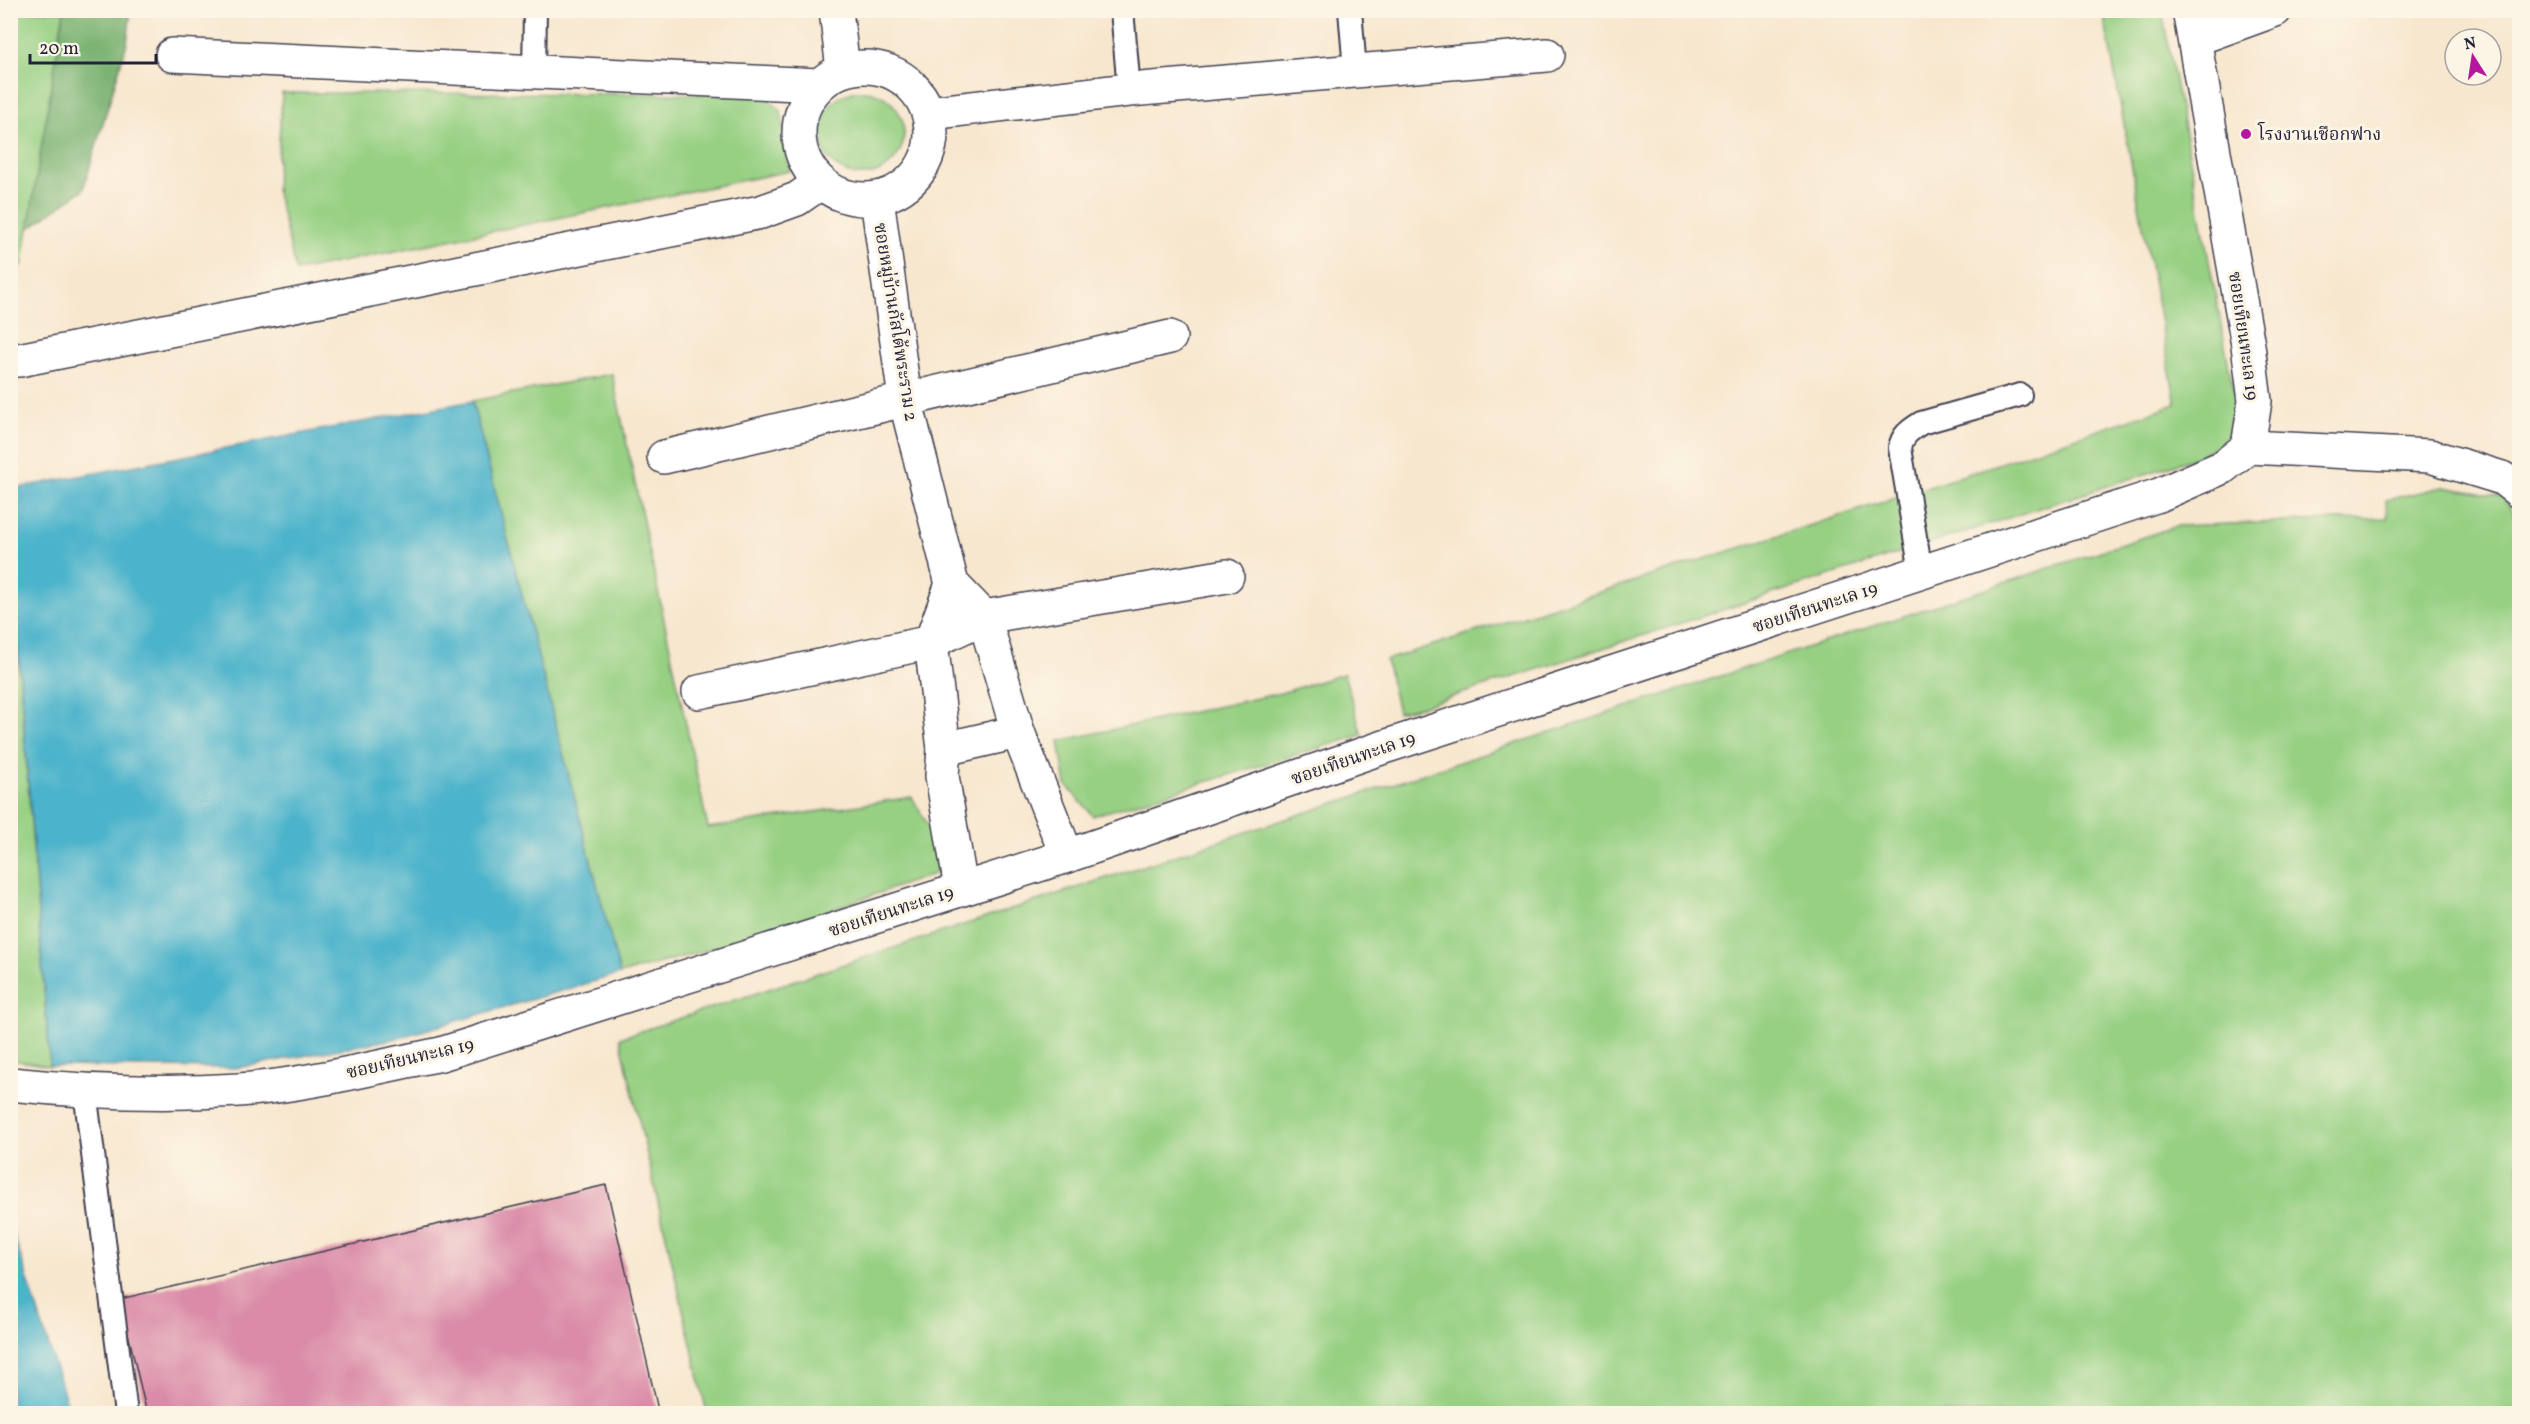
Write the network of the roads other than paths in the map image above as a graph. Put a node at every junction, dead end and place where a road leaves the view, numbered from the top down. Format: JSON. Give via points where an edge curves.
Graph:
{"nodes":[{"id":1,"x":535,"y":10,"type":"edge"},
{"id":2,"x":836,"y":10,"type":"edge"},
{"id":3,"x":1122,"y":10,"type":"edge"},
{"id":4,"x":1350,"y":10,"type":"edge"},
{"id":5,"x":2275,"y":10,"type":"edge"},
{"id":6,"x":2192,"y":25,"type":"edge"},
{"id":7,"x":171,"y":55,"type":"dead end"},
{"id":8,"x":1547,"y":55,"type":"dead end"},
{"id":9,"x":1355,"y":70,"type":"junction"},
{"id":10,"x":534,"y":72,"type":"junction"},
{"id":11,"x":831,"y":77,"type":"junction"},
{"id":12,"x":1129,"y":90,"type":"junction"},
{"id":13,"x":928,"y":113,"type":"junction"},
{"id":14,"x":820,"y":183,"type":"junction"},
{"id":15,"x":877,"y":199,"type":"junction"},
{"id":16,"x":1170,"y":337,"type":"dead end"},
{"id":17,"x":10,"y":360,"type":"edge"},
{"id":18,"x":2020,"y":394,"type":"dead end"},
{"id":19,"x":905,"y":399,"type":"junction"},
{"id":20,"x":2248,"y":447,"type":"junction"},
{"id":21,"x":664,"y":457,"type":"dead end"},
{"id":22,"x":2520,"y":492,"type":"edge"},
{"id":23,"x":1921,"y":572,"type":"junction"},
{"id":24,"x":1227,"y":576,"type":"dead end"},
{"id":25,"x":952,"y":584,"type":"junction"},
{"id":26,"x":984,"y":617,"type":"junction"},
{"id":27,"x":931,"y":642,"type":"junction"},
{"id":28,"x":699,"y":692,"type":"dead end"},
{"id":29,"x":1018,"y":732,"type":"junction"},
{"id":30,"x":944,"y":749,"type":"junction"},
{"id":31,"x":1067,"y":856,"type":"junction"},
{"id":32,"x":962,"y":888,"type":"junction"},
{"id":33,"x":10,"y":1084,"type":"edge"},
{"id":34,"x":85,"y":1091,"type":"junction"},
{"id":35,"x":126,"y":1413,"type":"edge"}],
"edges":[{"from":1,"to":10,"type":"lane"},
{"from":2,"to":11,"type":"street"},
{"from":3,"to":12,"type":"lane"},
{"from":4,"to":9,"type":"lane"},
{"from":5,"to":6,"type":"street"},
{"from":6,"to":20,"type":"street","name":"ซอยเทียนทะเล 19","via":[[2255,401]]},
{"from":7,"to":10,"type":"street","name":"ซอยหมู่บ้านกัสโต้พระราม 2"},
{"from":8,"to":9,"type":"street"},
{"from":9,"to":12,"type":"street"},
{"from":10,"to":11,"type":"street","name":"ซอยหมู่บ้านกัสโต้พระราม 2"},
{"from":11,"to":13,"type":"street","name":"ซอยหมู่บ้านกัสโต้พระราม 2","via":[[865,67],[885,70],[905,79],[920,95]]},
{"from":11,"to":14,"type":"street","via":[[808,99],[800,116],[798,134],[808,169]]},
{"from":12,"to":13,"type":"street"},
{"from":13,"to":15,"type":"street","name":"ซอยหมู่บ้านกัสโต้พระราม 2","via":[[932,136],[927,158],[916,176],[898,191]]},
{"from":14,"to":15,"type":"street","name":"ซอยหมู่บ้านกัสโต้พระราม 2","via":[[857,200]]},
{"from":14,"to":17,"type":"street","via":[[797,199],[761,212]]},
{"from":15,"to":19,"type":"street","name":"ซอยหมู่บ้านกัสโต้พระราม 2"},
{"from":16,"to":19,"type":"street"},
{"from":18,"to":23,"type":"lane","via":[[1921,423],[1907,432],[1901,442]]},
{"from":19,"to":21,"type":"street"},
{"from":19,"to":25,"type":"street","name":"ซอยหมู่บ้านกัสโต้พระราม 2"},
{"from":20,"to":22,"type":"street","via":[[2430,456],[2502,478]]},
{"from":20,"to":23,"type":"street","name":"ซอยเทียนทะเล 19","via":[[2223,467],[2158,495]]},
{"from":23,"to":31,"type":"street","name":"ซอยเทียนทะเล 19","via":[[1384,747]]},
{"from":24,"to":26,"type":"street"},
{"from":25,"to":26,"type":"street","name":"ซอยหมู่บ้านกัสโต้พระราม 2"},
{"from":25,"to":27,"type":"street"},
{"from":26,"to":27,"type":"street"},
{"from":26,"to":29,"type":"street","name":"ซอยหมู่บ้านกัสโต้พระราม 2"},
{"from":27,"to":28,"type":"street"},
{"from":27,"to":30,"type":"street"},
{"from":29,"to":30,"type":"street"},
{"from":29,"to":31,"type":"street","name":"ซอยหมู่บ้านกัสโต้พระราม 2"},
{"from":30,"to":32,"type":"street","via":[[942,776]]},
{"from":31,"to":32,"type":"street","name":"ซอยเทียนทะเล 19"},
{"from":32,"to":34,"type":"street","name":"ซอยเทียนทะเล 19","via":[[441,1054],[240,1090]]},
{"from":33,"to":34,"type":"street","name":"ซอยเทียนทะเล 19"},
{"from":34,"to":35,"type":"lane"}]}
